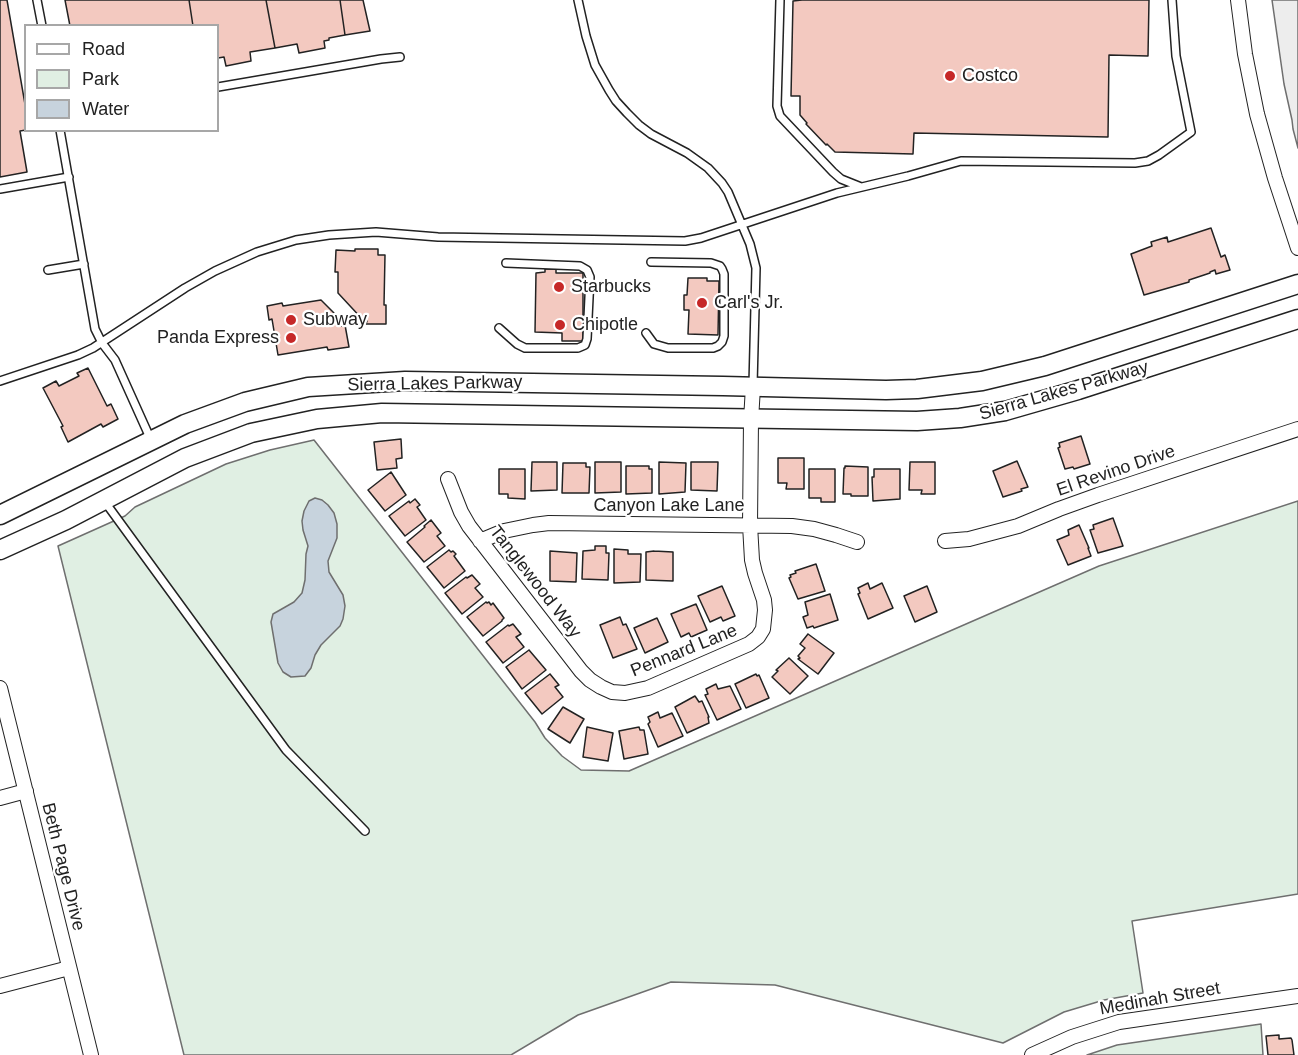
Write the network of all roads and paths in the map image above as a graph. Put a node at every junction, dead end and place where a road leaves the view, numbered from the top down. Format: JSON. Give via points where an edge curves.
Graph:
{"nodes":[{"id":1,"x":37,"y":0,"type":"edge"},
{"id":2,"x":578,"y":0,"type":"edge"},
{"id":3,"x":780,"y":0,"type":"edge"},
{"id":4,"x":1172,"y":0,"type":"edge"},
{"id":5,"x":1238,"y":0,"type":"edge"},
{"id":6,"x":42,"y":24,"type":"edge"},
{"id":7,"x":400,"y":57,"type":"dead end"},
{"id":8,"x":219,"y":87,"type":"edge"},
{"id":9,"x":60,"y":132,"type":"edge"},
{"id":10,"x":69,"y":177,"type":"junction"},
{"id":11,"x":862,"y":187,"type":"junction"},
{"id":12,"x":0,"y":189,"type":"edge"},
{"id":13,"x":742,"y":224,"type":"junction"},
{"id":14,"x":1298,"y":249,"type":"edge"},
{"id":15,"x":651,"y":262,"type":"dead end"},
{"id":16,"x":506,"y":263,"type":"dead end"},
{"id":17,"x":84,"y":264,"type":"junction"},
{"id":18,"x":48,"y":270,"type":"dead end"},
{"id":19,"x":1298,"y":284,"type":"edge"},
{"id":20,"x":1298,"y":319,"type":"edge"},
{"id":21,"x":499,"y":328,"type":"dead end"},
{"id":22,"x":646,"y":333,"type":"dead end"},
{"id":23,"x":102,"y":343,"type":"junction"},
{"id":24,"x":0,"y":381,"type":"edge"},
{"id":25,"x":753,"y":387,"type":"junction"},
{"id":26,"x":751,"y":420,"type":"junction"},
{"id":27,"x":1298,"y":429,"type":"edge"},
{"id":28,"x":151,"y":440,"type":"junction"},
{"id":29,"x":448,"y":479,"type":"dead end"},
{"id":30,"x":104,"y":500,"type":"junction"},
{"id":31,"x":0,"y":515,"type":"edge"},
{"id":32,"x":750,"y":525,"type":"junction"},
{"id":33,"x":480,"y":541,"type":"junction"},
{"id":34,"x":945,"y":541,"type":"dead end"},
{"id":35,"x":857,"y":542,"type":"dead end"},
{"id":36,"x":0,"y":550,"type":"edge"},
{"id":37,"x":0,"y":688,"type":"edge"},
{"id":38,"x":612,"y":692,"type":"joint"},
{"id":39,"x":26,"y":791,"type":"junction"},
{"id":40,"x":0,"y":798,"type":"edge"},
{"id":41,"x":365,"y":831,"type":"dead end"},
{"id":42,"x":69,"y":968,"type":"junction"},
{"id":43,"x":0,"y":986,"type":"edge"},
{"id":44,"x":1298,"y":996,"type":"edge"},
{"id":45,"x":91,"y":1055,"type":"edge"},
{"id":46,"x":1032,"y":1055,"type":"edge"}],
"edges":[{"from":1,"to":6,"type":"lane"},
{"from":2,"to":13,"type":"lane","via":[[595,65],[616,101],[639,125],[687,153],[716,176]]},
{"from":3,"to":11,"type":"lane","via":[[780,116],[841,179]]},
{"from":4,"to":11,"type":"lane","via":[[1176,56],[1191,132],[1160,155],[1135,163],[961,161]]},
{"from":5,"to":14,"type":"street","via":[[1257,114]]},
{"from":7,"to":8,"type":"lane"},
{"from":9,"to":10,"type":"lane"},
{"from":10,"to":12,"type":"lane"},
{"from":10,"to":17,"type":"lane"},
{"from":11,"to":13,"type":"lane"},
{"from":13,"to":23,"type":"lane","via":[[701,238],[678,241],[431,237],[376,232],[296,240],[256,252],[215,271]]},
{"from":13,"to":25,"type":"lane","via":[[756,268]]},
{"from":15,"to":22,"type":"lane","via":[[711,263],[722,269],[724,336],[713,348],[668,348],[654,344]]},
{"from":16,"to":21,"type":"lane","via":[[580,266],[587,270],[587,339],[578,348],[525,348]]},
{"from":17,"to":18,"type":"lane"},
{"from":17,"to":23,"type":"lane","via":[[95,329]]},
{"from":19,"to":25,"type":"street","name":"Sierra Lakes Parkway","via":[[1046,366],[982,381],[886,390]]},
{"from":20,"to":26,"type":"street","name":"Sierra Lakes Parkway","via":[[1005,411],[917,422]]},
{"from":23,"to":24,"type":"lane"},
{"from":23,"to":28,"type":"lane","via":[[115,360]]},
{"from":25,"to":26,"type":"street"},
{"from":25,"to":28,"type":"street","name":"Sierra Lakes Parkway","via":[[405,381],[309,387],[230,407]]},
{"from":26,"to":30,"type":"street","name":"Sierra Lakes Parkway","via":[[382,413],[317,418],[251,433],[185,458]]},
{"from":26,"to":32,"type":"street"},
{"from":27,"to":34,"type":"street","name":"El Revino Drive","via":[[1088,498],[1018,526]]},
{"from":28,"to":31,"type":"street","name":"Sierra Lakes Parkway"},
{"from":29,"to":33,"type":"street","name":"Tanglewood Way","via":[[461,512]]},
{"from":30,"to":36,"type":"street","name":"Sierra Lakes Parkway"},
{"from":30,"to":41,"type":"lane","via":[[286,750]]},
{"from":32,"to":33,"type":"street","name":"Canyon Lake Lane","via":[[549,523],[504,531]]},
{"from":32,"to":35,"type":"street","name":"Canyon Lake Lane","via":[[814,529]]},
{"from":32,"to":38,"type":"street","name":"Pennard Lane","via":[[753,567],[765,610],[758,638],[648,688]]},
{"from":33,"to":38,"type":"street","name":"Tanglewood Way","via":[[581,671]]},
{"from":37,"to":39,"type":"street","name":"Beth Page Drive"},
{"from":39,"to":40,"type":"street"},
{"from":39,"to":42,"type":"street","name":"Beth Page Drive"},
{"from":42,"to":43,"type":"street"},
{"from":42,"to":45,"type":"street","name":"Beth Page Drive"},
{"from":44,"to":46,"type":"street","name":"Medinah Street","via":[[1119,1022]]}]}
